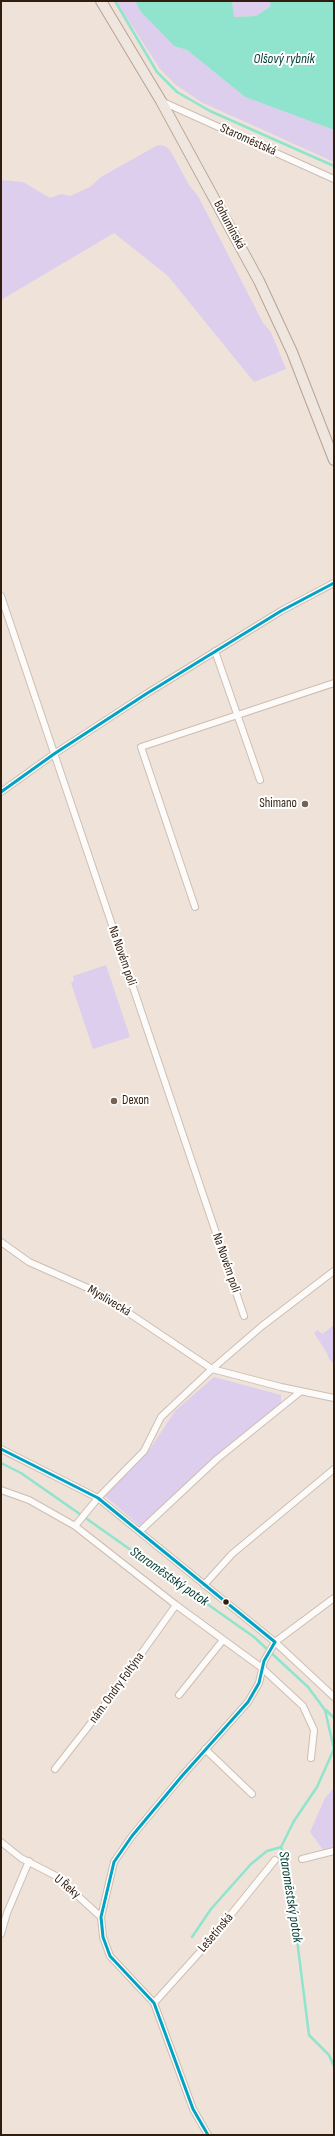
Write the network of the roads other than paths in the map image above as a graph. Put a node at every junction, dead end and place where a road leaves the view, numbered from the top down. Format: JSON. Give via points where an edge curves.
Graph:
{"nodes":[{"id":1,"x":101,"y":1,"type":"edge"},
{"id":2,"x":161,"y":101,"type":"junction"},
{"id":3,"x":334,"y":179,"type":"edge"},
{"id":4,"x":334,"y":460,"type":"edge"},
{"id":5,"x":334,"y":583,"type":"edge"},
{"id":6,"x":1,"y":596,"type":"edge"},
{"id":7,"x":215,"y":651,"type":"junction"},
{"id":8,"x":334,"y":683,"type":"edge"},
{"id":9,"x":238,"y":715,"type":"junction"},
{"id":10,"x":54,"y":754,"type":"junction"},
{"id":11,"x":260,"y":780,"type":"dead end"},
{"id":12,"x":1,"y":792,"type":"edge"},
{"id":13,"x":195,"y":907,"type":"dead end"},
{"id":14,"x":1,"y":1242,"type":"edge"},
{"id":15,"x":334,"y":1271,"type":"edge"},
{"id":16,"x":244,"y":1316,"type":"dead end"},
{"id":17,"x":212,"y":1369,"type":"junction"},
{"id":18,"x":300,"y":1392,"type":"junction"},
{"id":19,"x":334,"y":1398,"type":"edge"},
{"id":20,"x":1,"y":1449,"type":"edge"},
{"id":21,"x":334,"y":1468,"type":"edge"},
{"id":22,"x":1,"y":1490,"type":"edge"},
{"id":23,"x":98,"y":1498,"type":"junction"},
{"id":24,"x":75,"y":1526,"type":"junction"},
{"id":25,"x":140,"y":1531,"type":"junction"},
{"id":26,"x":204,"y":1585,"type":"junction"},
{"id":27,"x":334,"y":1598,"type":"edge"},
{"id":28,"x":176,"y":1605,"type":"junction"},
{"id":29,"x":223,"y":1640,"type":"junction"},
{"id":30,"x":275,"y":1642,"type":"junction"},
{"id":31,"x":262,"y":1668,"type":"junction"},
{"id":32,"x":179,"y":1695,"type":"dead end"},
{"id":33,"x":334,"y":1697,"type":"edge"},
{"id":34,"x":206,"y":1749,"type":"junction"},
{"id":35,"x":311,"y":1758,"type":"dead end"},
{"id":36,"x":55,"y":1769,"type":"dead end"},
{"id":37,"x":252,"y":1794,"type":"dead end"},
{"id":38,"x":1,"y":1842,"type":"edge"},
{"id":39,"x":334,"y":1851,"type":"edge"},
{"id":40,"x":302,"y":1859,"type":"dead end"},
{"id":41,"x":275,"y":1860,"type":"dead end"},
{"id":42,"x":29,"y":1861,"type":"junction"},
{"id":43,"x":101,"y":1917,"type":"junction"},
{"id":44,"x":1,"y":1934,"type":"edge"},
{"id":45,"x":154,"y":2003,"type":"junction"},
{"id":46,"x":208,"y":2135,"type":"edge"}],
"edges":[{"from":1,"to":2,"type":"main road","name":"Bohumínská"},
{"from":2,"to":3,"type":"street","name":"Staroměstská"},
{"from":2,"to":4,"type":"main road","name":"Bohumínská","via":[[262,287],[292,352]]},
{"from":5,"to":7,"type":"street"},
{"from":6,"to":10,"type":"street","name":"Na Novém poli"},
{"from":7,"to":9,"type":"street"},
{"from":7,"to":10,"type":"street"},
{"from":8,"to":9,"type":"street"},
{"from":9,"to":11,"type":"street"},
{"from":9,"to":13,"type":"street","via":[[141,747]]},
{"from":10,"to":12,"type":"street"},
{"from":10,"to":16,"type":"street","name":"Na Novém poli"},
{"from":14,"to":17,"type":"street","name":"Myslivecká","via":[[29,1262],[99,1293]]},
{"from":15,"to":17,"type":"street","via":[[262,1326]]},
{"from":17,"to":18,"type":"street","name":"Myslivecká"},
{"from":17,"to":23,"type":"street","via":[[161,1418],[144,1451]]},
{"from":18,"to":19,"type":"street","name":"Myslivecká"},
{"from":18,"to":25,"type":"street","via":[[217,1459]]},
{"from":20,"to":23,"type":"street"},
{"from":21,"to":26,"type":"street","via":[[232,1554]]},
{"from":22,"to":24,"type":"street","via":[[29,1500]]},
{"from":23,"to":24,"type":"street"},
{"from":23,"to":25,"type":"street"},
{"from":24,"to":28,"type":"street"},
{"from":25,"to":26,"type":"street"},
{"from":26,"to":30,"type":"street"},
{"from":27,"to":30,"type":"street"},
{"from":28,"to":29,"type":"street"},
{"from":28,"to":36,"type":"street","name":"nám. Ondry Foltýna"},
{"from":29,"to":31,"type":"street"},
{"from":29,"to":32,"type":"street"},
{"from":30,"to":31,"type":"street"},
{"from":30,"to":33,"type":"street"},
{"from":31,"to":34,"type":"street","via":[[259,1683],[248,1702]]},
{"from":31,"to":35,"type":"street","via":[[303,1706],[314,1730]]},
{"from":34,"to":37,"type":"street"},
{"from":34,"to":43,"type":"street","via":[[132,1836],[114,1862]]},
{"from":38,"to":42,"type":"street","name":"U Řeky"},
{"from":39,"to":40,"type":"street"},
{"from":41,"to":45,"type":"street","name":"Lešetínská","via":[[208,1943]]},
{"from":42,"to":43,"type":"street","name":"U Řeky","via":[[56,1876]]},
{"from":42,"to":44,"type":"street"},
{"from":43,"to":45,"type":"street","via":[[103,1937],[110,1956]]},
{"from":45,"to":46,"type":"street","via":[[193,2109]]}]}
